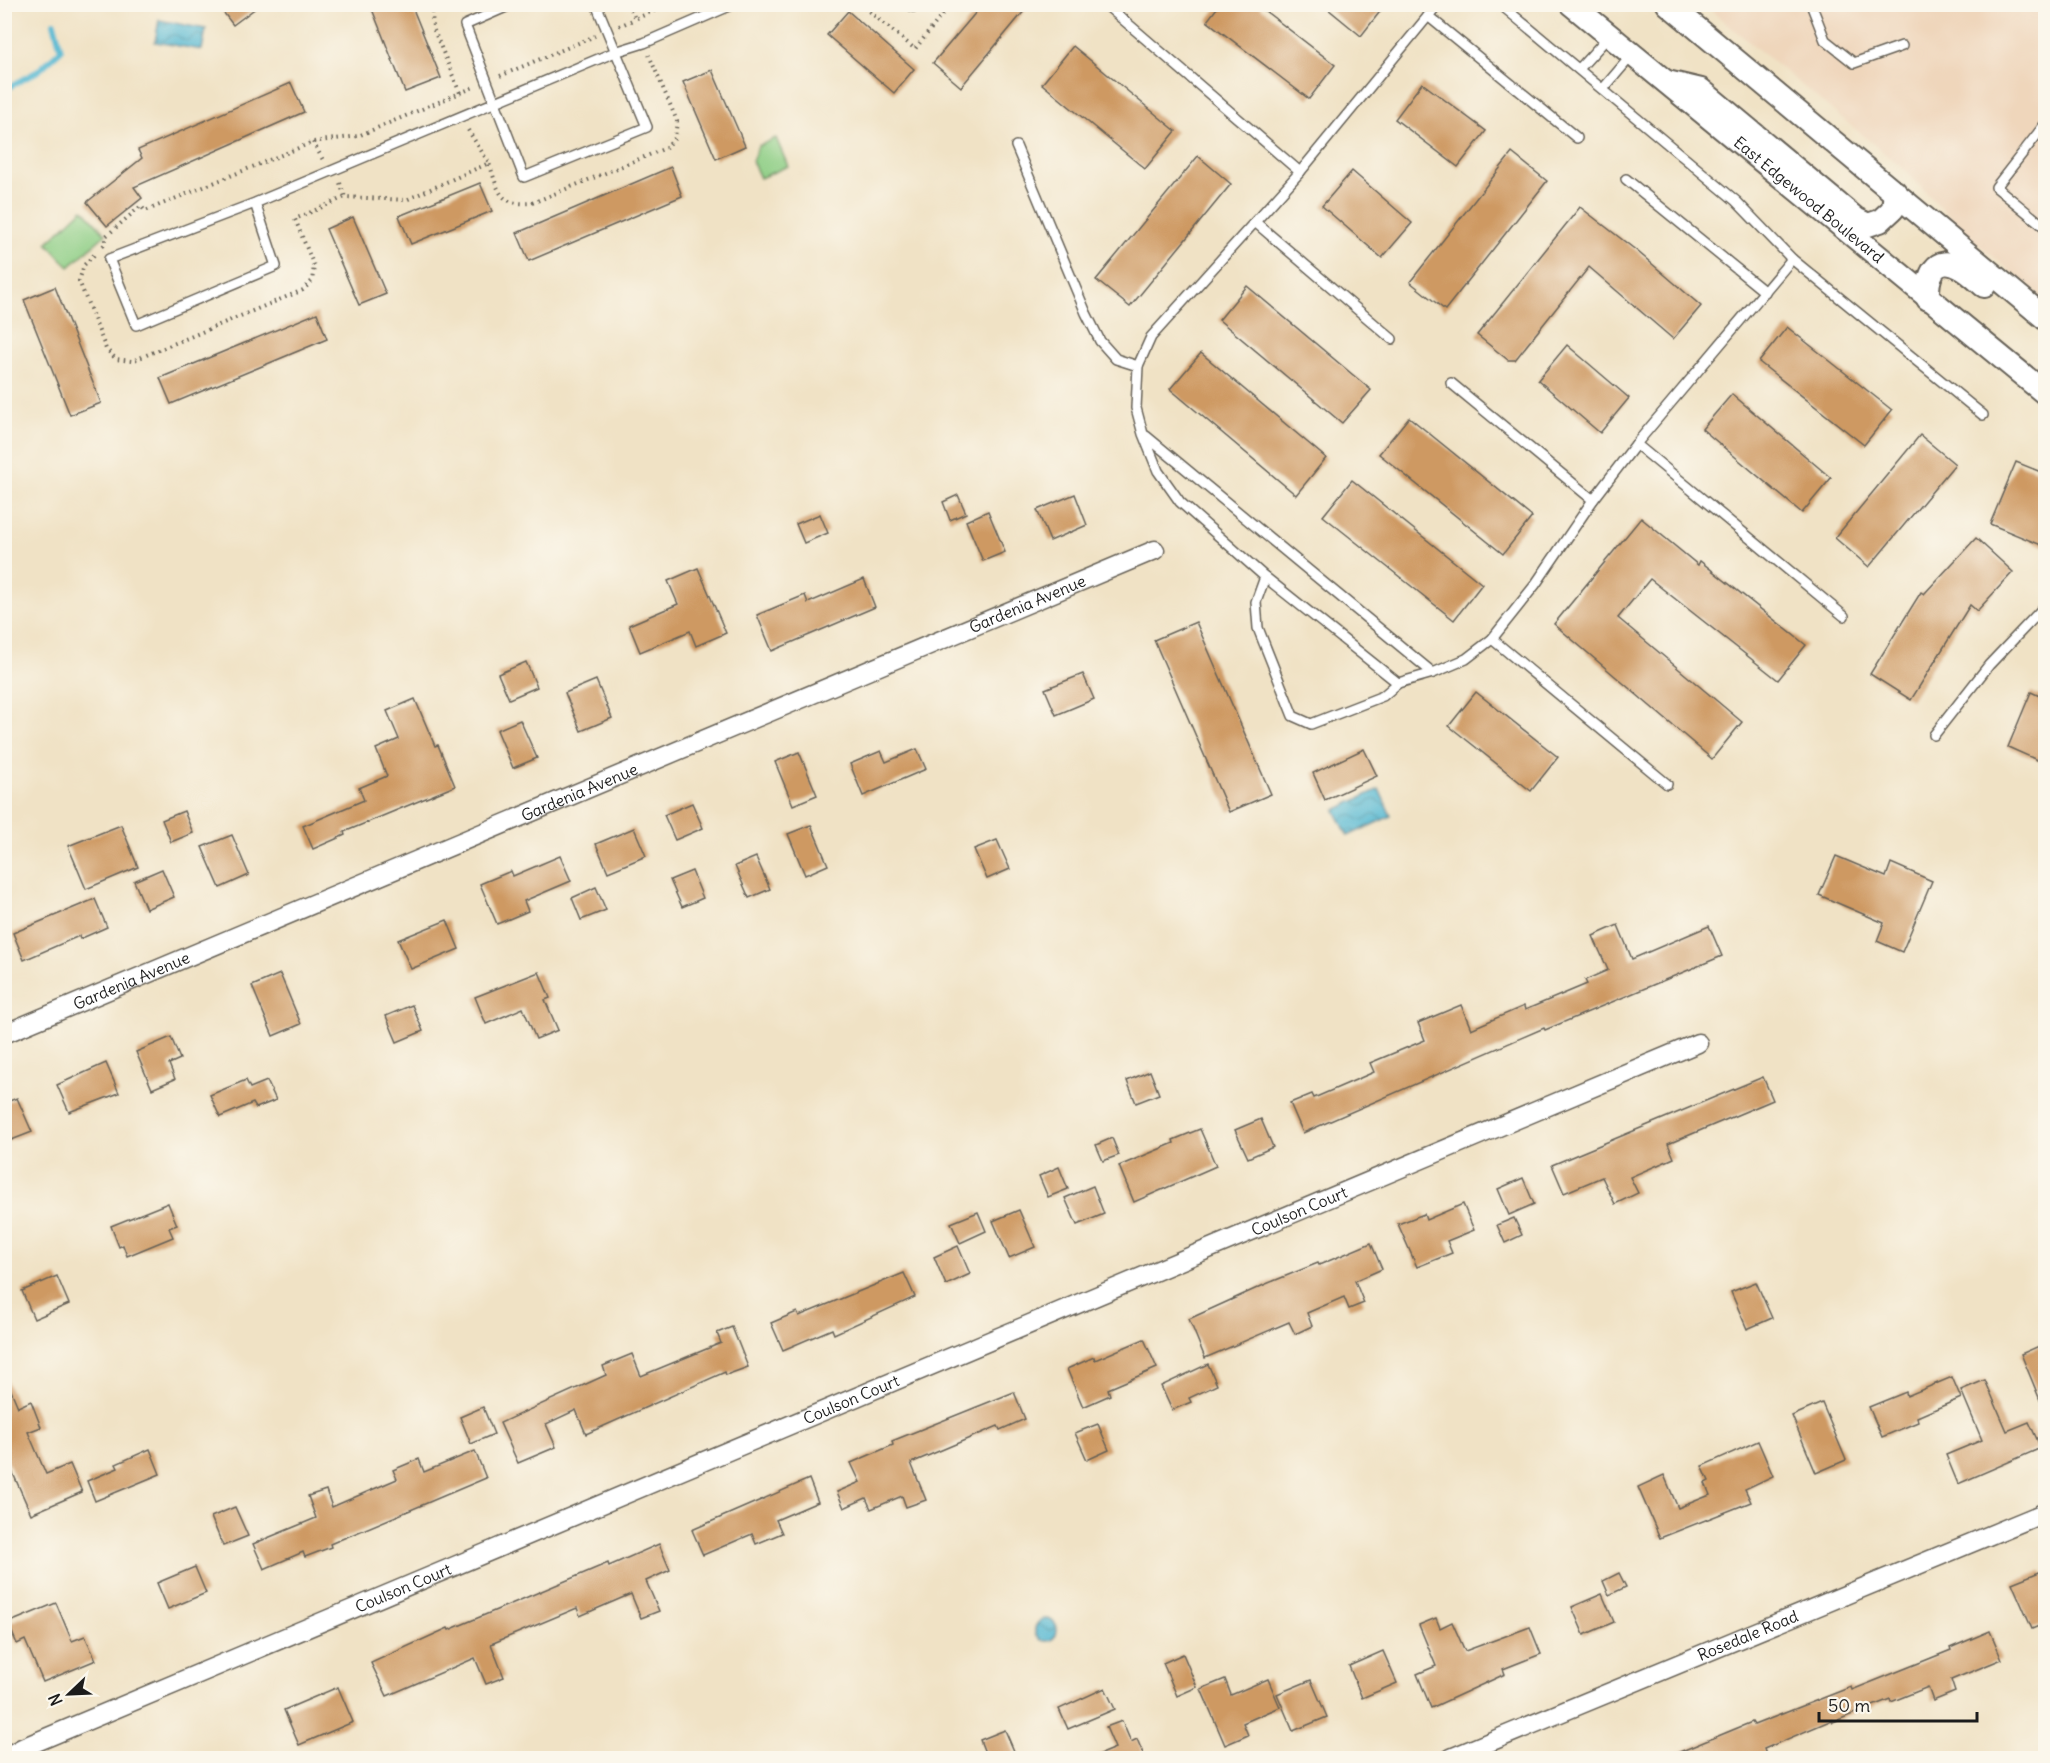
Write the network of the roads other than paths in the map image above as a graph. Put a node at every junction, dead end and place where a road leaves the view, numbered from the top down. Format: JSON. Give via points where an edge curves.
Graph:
{"nodes":[{"id":1,"x":513,"y":4,"type":"edge"},
{"id":2,"x":596,"y":4,"type":"edge"},
{"id":3,"x":734,"y":4,"type":"edge"},
{"id":4,"x":910,"y":4,"type":"edge"},
{"id":5,"x":915,"y":4,"type":"edge"},
{"id":6,"x":1105,"y":4,"type":"edge"},
{"id":7,"x":1438,"y":4,"type":"edge"},
{"id":8,"x":1500,"y":4,"type":"edge"},
{"id":9,"x":1571,"y":4,"type":"edge"},
{"id":10,"x":1668,"y":4,"type":"edge"},
{"id":11,"x":1811,"y":4,"type":"edge"},
{"id":12,"x":1428,"y":16,"type":"junction"},
{"id":13,"x":1609,"y":36,"type":"junction"},
{"id":14,"x":1902,"y":46,"type":"dead end"},
{"id":15,"x":615,"y":52,"type":"junction"},
{"id":16,"x":1632,"y":55,"type":"junction"},
{"id":17,"x":1579,"y":69,"type":"junction"},
{"id":18,"x":1663,"y":81,"type":"junction"},
{"id":19,"x":1603,"y":89,"type":"junction"},
{"id":20,"x":496,"y":103,"type":"junction"},
{"id":21,"x":2046,"y":123,"type":"edge"},
{"id":22,"x":1577,"y":138,"type":"dead end"},
{"id":23,"x":1016,"y":146,"type":"dead end"},
{"id":24,"x":1300,"y":172,"type":"junction"},
{"id":25,"x":1626,"y":179,"type":"dead end"},
{"id":26,"x":1894,"y":192,"type":"junction"},
{"id":27,"x":255,"y":203,"type":"junction"},
{"id":28,"x":1255,"y":222,"type":"junction"},
{"id":29,"x":2046,"y":228,"type":"edge"},
{"id":30,"x":1792,"y":260,"type":"junction"},
{"id":31,"x":1765,"y":292,"type":"junction"},
{"id":32,"x":1928,"y":299,"type":"junction"},
{"id":33,"x":2046,"y":319,"type":"edge"},
{"id":34,"x":2046,"y":335,"type":"edge"},
{"id":35,"x":1392,"y":339,"type":"dead end"},
{"id":36,"x":1138,"y":366,"type":"junction"},
{"id":37,"x":2035,"y":379,"type":"edge"},
{"id":38,"x":1450,"y":383,"type":"dead end"},
{"id":39,"x":2046,"y":394,"type":"edge"},
{"id":40,"x":1983,"y":416,"type":"dead end"},
{"id":41,"x":1143,"y":434,"type":"junction"},
{"id":42,"x":1636,"y":444,"type":"junction"},
{"id":43,"x":1593,"y":500,"type":"junction"},
{"id":44,"x":1155,"y":550,"type":"dead end"},
{"id":45,"x":1265,"y":577,"type":"junction"},
{"id":46,"x":2046,"y":604,"type":"edge"},
{"id":47,"x":2038,"y":612,"type":"junction"},
{"id":48,"x":1844,"y":616,"type":"dead end"},
{"id":49,"x":2046,"y":620,"type":"edge"},
{"id":50,"x":1492,"y":639,"type":"junction"},
{"id":51,"x":1433,"y":673,"type":"junction"},
{"id":52,"x":1398,"y":682,"type":"junction"},
{"id":53,"x":1934,"y":735,"type":"dead end"},
{"id":54,"x":1667,"y":784,"type":"dead end"},
{"id":55,"x":4,"y":1034,"type":"edge"},
{"id":56,"x":1698,"y":1043,"type":"dead end"},
{"id":57,"x":2046,"y":1512,"type":"edge"},
{"id":58,"x":4,"y":1758,"type":"edge"},
{"id":59,"x":1451,"y":1758,"type":"edge"}],
"edges":[{"from":1,"to":20,"type":"lane","via":[[465,26]]},
{"from":2,"to":15,"type":"lane"},
{"from":3,"to":15,"type":"lane"},
{"from":4,"to":5,"type":"lane"},
{"from":6,"to":24,"type":"lane"},
{"from":7,"to":12,"type":"lane"},
{"from":8,"to":17,"type":"lane"},
{"from":9,"to":13,"type":"street","name":"East Edgewood Boulevard"},
{"from":10,"to":26,"type":"street"},
{"from":11,"to":14,"type":"lane","via":[[1825,40],[1854,63]]},
{"from":12,"to":22,"type":"lane"},
{"from":12,"to":24,"type":"lane"},
{"from":13,"to":16,"type":"street","name":"East Edgewood Boulevard"},
{"from":13,"to":17,"type":"lane"},
{"from":15,"to":20,"type":"lane"},
{"from":15,"to":20,"type":"lane","via":[[647,127],[524,177]]},
{"from":16,"to":18,"type":"street","name":"East Edgewood Boulevard"},
{"from":16,"to":19,"type":"lane"},
{"from":17,"to":19,"type":"lane"},
{"from":18,"to":26,"type":"street","via":[[1701,90],[1868,225],[1880,221],[1893,209]]},
{"from":18,"to":32,"type":"street","name":"East Edgewood Boulevard"},
{"from":19,"to":30,"type":"lane","via":[[1736,201]]},
{"from":20,"to":27,"type":"lane"},
{"from":21,"to":29,"type":"lane","via":[[1996,187]]},
{"from":23,"to":36,"type":"lane","via":[[1100,341],[1116,359]]},
{"from":24,"to":28,"type":"lane"},
{"from":25,"to":31,"type":"lane"},
{"from":26,"to":33,"type":"street"},
{"from":27,"to":27,"type":"lane","via":[[276,266],[136,325],[109,259]]},
{"from":28,"to":35,"type":"lane"},
{"from":28,"to":36,"type":"lane","via":[[1151,338]]},
{"from":30,"to":31,"type":"lane"},
{"from":30,"to":40,"type":"lane"},
{"from":31,"to":42,"type":"lane"},
{"from":32,"to":34,"type":"street","via":[[1930,272],[1953,264]]},
{"from":32,"to":37,"type":"street","name":"East Edgewood Boulevard"},
{"from":36,"to":41,"type":"lane","via":[[1136,408]]},
{"from":37,"to":39,"type":"street","name":"East Edgewood Boulevard"},
{"from":38,"to":43,"type":"lane"},
{"from":41,"to":45,"type":"lane","via":[[1158,471],[1180,502]]},
{"from":41,"to":51,"type":"lane"},
{"from":42,"to":43,"type":"lane"},
{"from":42,"to":48,"type":"lane"},
{"from":43,"to":50,"type":"lane","via":[[1535,585]]},
{"from":44,"to":55,"type":"street","name":"Gardenia Avenue"},
{"from":45,"to":52,"type":"lane"},
{"from":45,"to":52,"type":"lane","via":[[1256,603],[1258,628],[1293,716],[1311,724],[1383,696]]},
{"from":46,"to":47,"type":"lane"},
{"from":47,"to":49,"type":"lane"},
{"from":47,"to":53,"type":"lane","via":[[1989,665]]},
{"from":50,"to":51,"type":"lane","via":[[1466,659]]},
{"from":50,"to":54,"type":"lane"},
{"from":51,"to":52,"type":"lane"},
{"from":56,"to":58,"type":"street","name":"Coulson Court"},
{"from":57,"to":59,"type":"street","name":"Rosedale Road"}]}
